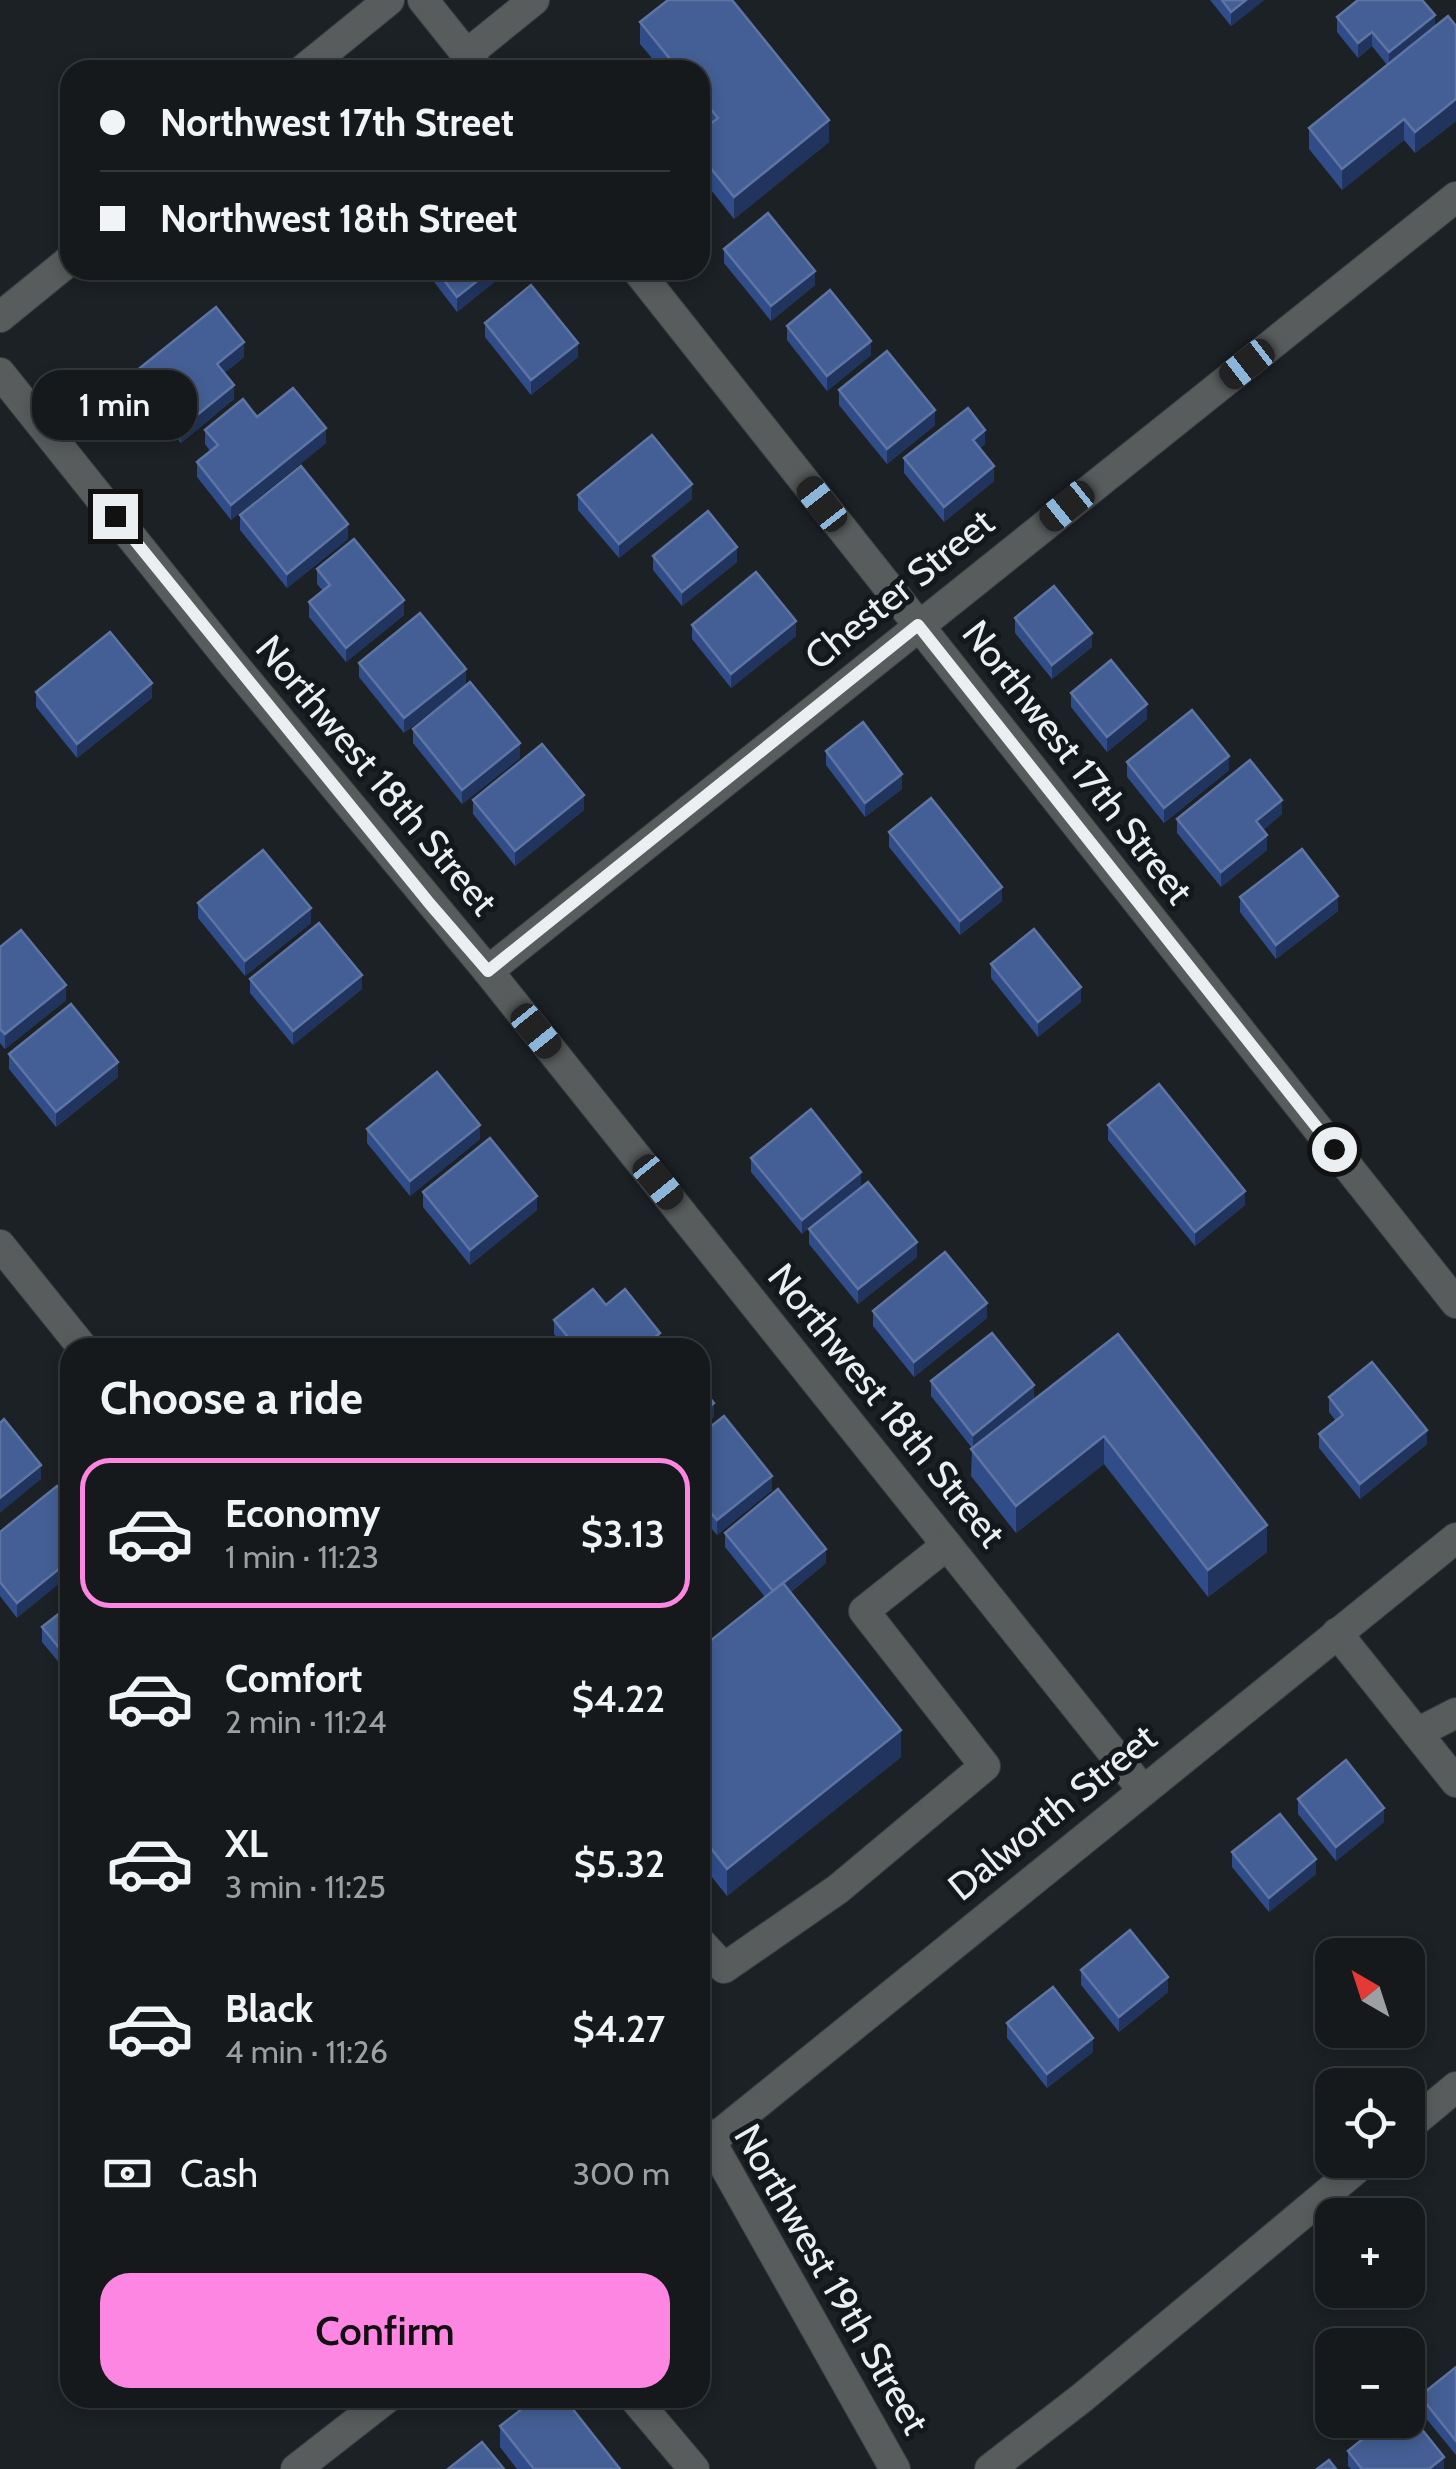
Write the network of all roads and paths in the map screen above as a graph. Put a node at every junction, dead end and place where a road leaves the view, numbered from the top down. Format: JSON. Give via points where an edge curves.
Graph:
{"nodes":[{"id":1,"x":389,"y":0,"type":"edge"},
{"id":2,"x":423,"y":0,"type":"edge"},
{"id":3,"x":534,"y":0,"type":"edge"},
{"id":4,"x":315,"y":60,"type":"edge"},
{"id":5,"x":470,"y":60,"type":"edge"},
{"id":6,"x":474,"y":60,"type":"edge"},
{"id":7,"x":1456,"y":197,"type":"edge"},
{"id":8,"x":60,"y":268,"type":"edge"},
{"id":9,"x":646,"y":280,"type":"edge"},
{"id":10,"x":0,"y":317,"type":"edge"},
{"id":11,"x":0,"y":374,"type":"edge"},
{"id":12,"x":918,"y":625,"type":"junction"},
{"id":13,"x":488,"y":971,"type":"junction"},
{"id":14,"x":0,"y":1245,"type":"edge"},
{"id":15,"x":1456,"y":1303,"type":"edge"},
{"id":16,"x":75,"y":1338,"type":"edge"},
{"id":17,"x":1456,"y":1538,"type":"edge"},
{"id":18,"x":948,"y":1545,"type":"junction"},
{"id":19,"x":1338,"y":1632,"type":"junction"},
{"id":20,"x":1456,"y":1713,"type":"edge"},
{"id":21,"x":1417,"y":1732,"type":"junction"},
{"id":22,"x":1456,"y":1782,"type":"edge"},
{"id":23,"x":1142,"y":1789,"type":"junction"},
{"id":24,"x":710,"y":1953,"type":"edge"},
{"id":25,"x":1456,"y":2087,"type":"edge"},
{"id":26,"x":1425,"y":2113,"type":"edge"},
{"id":27,"x":710,"y":2135,"type":"edge"},
{"id":28,"x":710,"y":2150,"type":"edge"},
{"id":29,"x":1345,"y":2178,"type":"edge"},
{"id":30,"x":374,"y":2408,"type":"edge"},
{"id":31,"x":642,"y":2408,"type":"edge"},
{"id":32,"x":296,"y":2469,"type":"edge"},
{"id":33,"x":694,"y":2469,"type":"edge"},
{"id":34,"x":895,"y":2469,"type":"edge"},
{"id":35,"x":990,"y":2469,"type":"edge"}],
"edges":[{"from":1,"to":4,"type":"street"},
{"from":2,"to":5,"type":"street"},
{"from":3,"to":6,"type":"street"},
{"from":7,"to":12,"type":"street","name":"Chester Street"},
{"from":8,"to":10,"type":"street"},
{"from":9,"to":12,"type":"street","name":"Northwest 17th Street"},
{"from":11,"to":13,"type":"street","name":"Northwest 18th Street"},
{"from":12,"to":13,"type":"street","name":"Chester Street"},
{"from":12,"to":15,"type":"street","name":"Northwest 17th Street"},
{"from":13,"to":18,"type":"street","name":"Northwest 18th Street"},
{"from":14,"to":16,"type":"street"},
{"from":17,"to":19,"type":"street","name":"Dalworth Street"},
{"from":18,"to":23,"type":"street","name":"Northwest 18th Street"},
{"from":18,"to":24,"type":"street","via":[[864,1610],[986,1766],[838,1889],[724,1968]]},
{"from":19,"to":21,"type":"street"},
{"from":19,"to":23,"type":"street","name":"Dalworth Street"},
{"from":20,"to":21,"type":"street"},
{"from":21,"to":22,"type":"street"},
{"from":23,"to":27,"type":"street","name":"Dalworth Street"},
{"from":25,"to":26,"type":"street"},
{"from":28,"to":34,"type":"street","name":"Northwest 19th Street"},
{"from":29,"to":35,"type":"street"},
{"from":30,"to":32,"type":"street"},
{"from":31,"to":33,"type":"street"}]}
